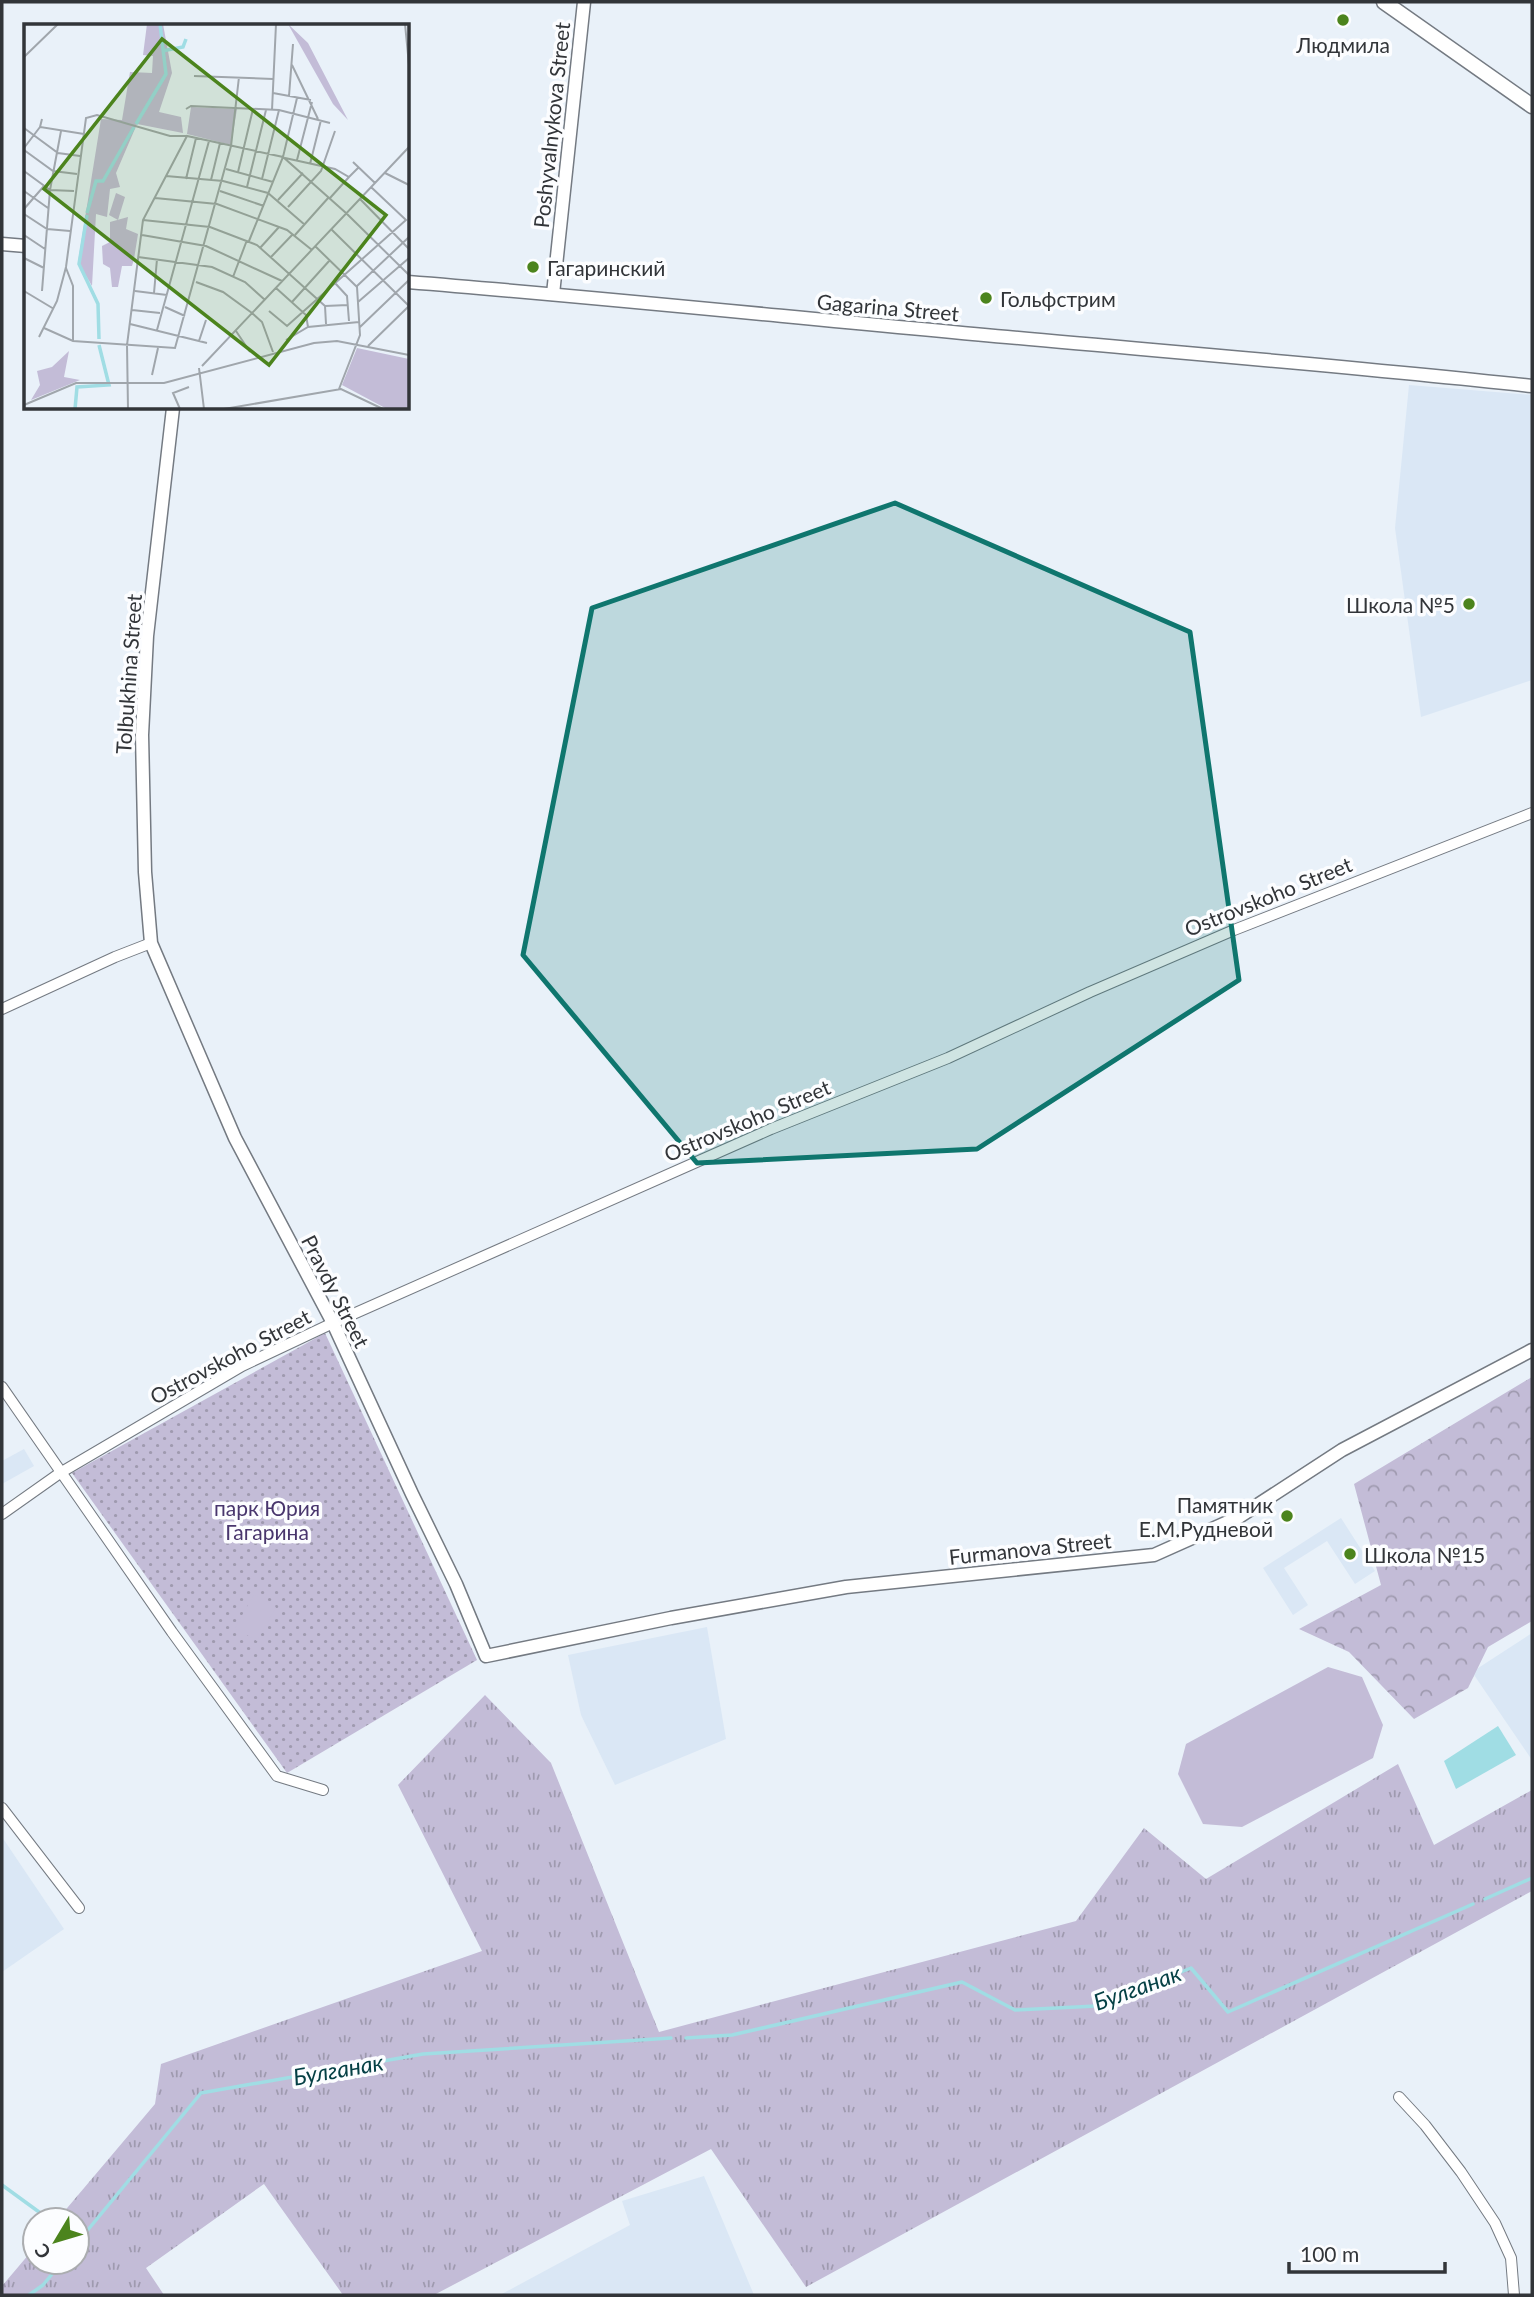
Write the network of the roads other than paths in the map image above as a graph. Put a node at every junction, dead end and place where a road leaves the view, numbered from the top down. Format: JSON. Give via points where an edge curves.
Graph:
{"nodes":[{"id":1,"x":583,"y":2,"type":"edge"},
{"id":2,"x":1384,"y":2,"type":"edge"},
{"id":3,"x":1532,"y":106,"type":"edge"},
{"id":4,"x":2,"y":244,"type":"edge"},
{"id":5,"x":24,"y":246,"type":"edge"},
{"id":6,"x":410,"y":282,"type":"edge"},
{"id":7,"x":553,"y":293,"type":"junction"},
{"id":8,"x":1532,"y":386,"type":"edge"},
{"id":9,"x":173,"y":410,"type":"edge"},
{"id":10,"x":1532,"y":813,"type":"edge"},
{"id":11,"x":151,"y":943,"type":"junction"},
{"id":12,"x":2,"y":1009,"type":"edge"},
{"id":13,"x":333,"y":1323,"type":"junction"},
{"id":14,"x":1532,"y":1350,"type":"edge"},
{"id":15,"x":2,"y":1387,"type":"edge"},
{"id":16,"x":61,"y":1473,"type":"junction"},
{"id":17,"x":2,"y":1514,"type":"edge"},
{"id":18,"x":486,"y":1656,"type":"joint"},
{"id":19,"x":323,"y":1790,"type":"dead end"},
{"id":20,"x":2,"y":1808,"type":"edge"},
{"id":21,"x":79,"y":1908,"type":"dead end"},
{"id":22,"x":1399,"y":2096,"type":"dead end"},
{"id":23,"x":1514,"y":2295,"type":"edge"}],
"edges":[{"from":1,"to":7,"type":"main road","name":"Poshyvalnykova Street"},
{"from":2,"to":3,"type":"main road"},
{"from":4,"to":5,"type":"main road"},
{"from":6,"to":7,"type":"main road","name":"Gagarina Street"},
{"from":7,"to":8,"type":"main road","name":"Gagarina Street"},
{"from":9,"to":11,"type":"main road","name":"Tolbukhina Street","via":[[147,636],[142,734]]},
{"from":10,"to":13,"type":"street","name":"Ostrovskoho Street","via":[[1234,930]]},
{"from":11,"to":12,"type":"street"},
{"from":11,"to":13,"type":"main road","name":"Pravdy Street","via":[[235,1138]]},
{"from":13,"to":16,"type":"street","name":"Ostrovskoho Street","via":[[242,1366]]},
{"from":13,"to":18,"type":"main road","name":"Pravdy Street"},
{"from":14,"to":18,"type":"main road","name":"Furmanova Street","via":[[1342,1450],[1239,1517],[1154,1555],[846,1587]]},
{"from":15,"to":16,"type":"street"},
{"from":16,"to":17,"type":"street","name":"Ostrovskoho Street"},
{"from":16,"to":19,"type":"street","via":[[277,1776]]},
{"from":20,"to":21,"type":"street"},
{"from":22,"to":23,"type":"street","via":[[1461,2172],[1495,2223],[1511,2258]]}]}
